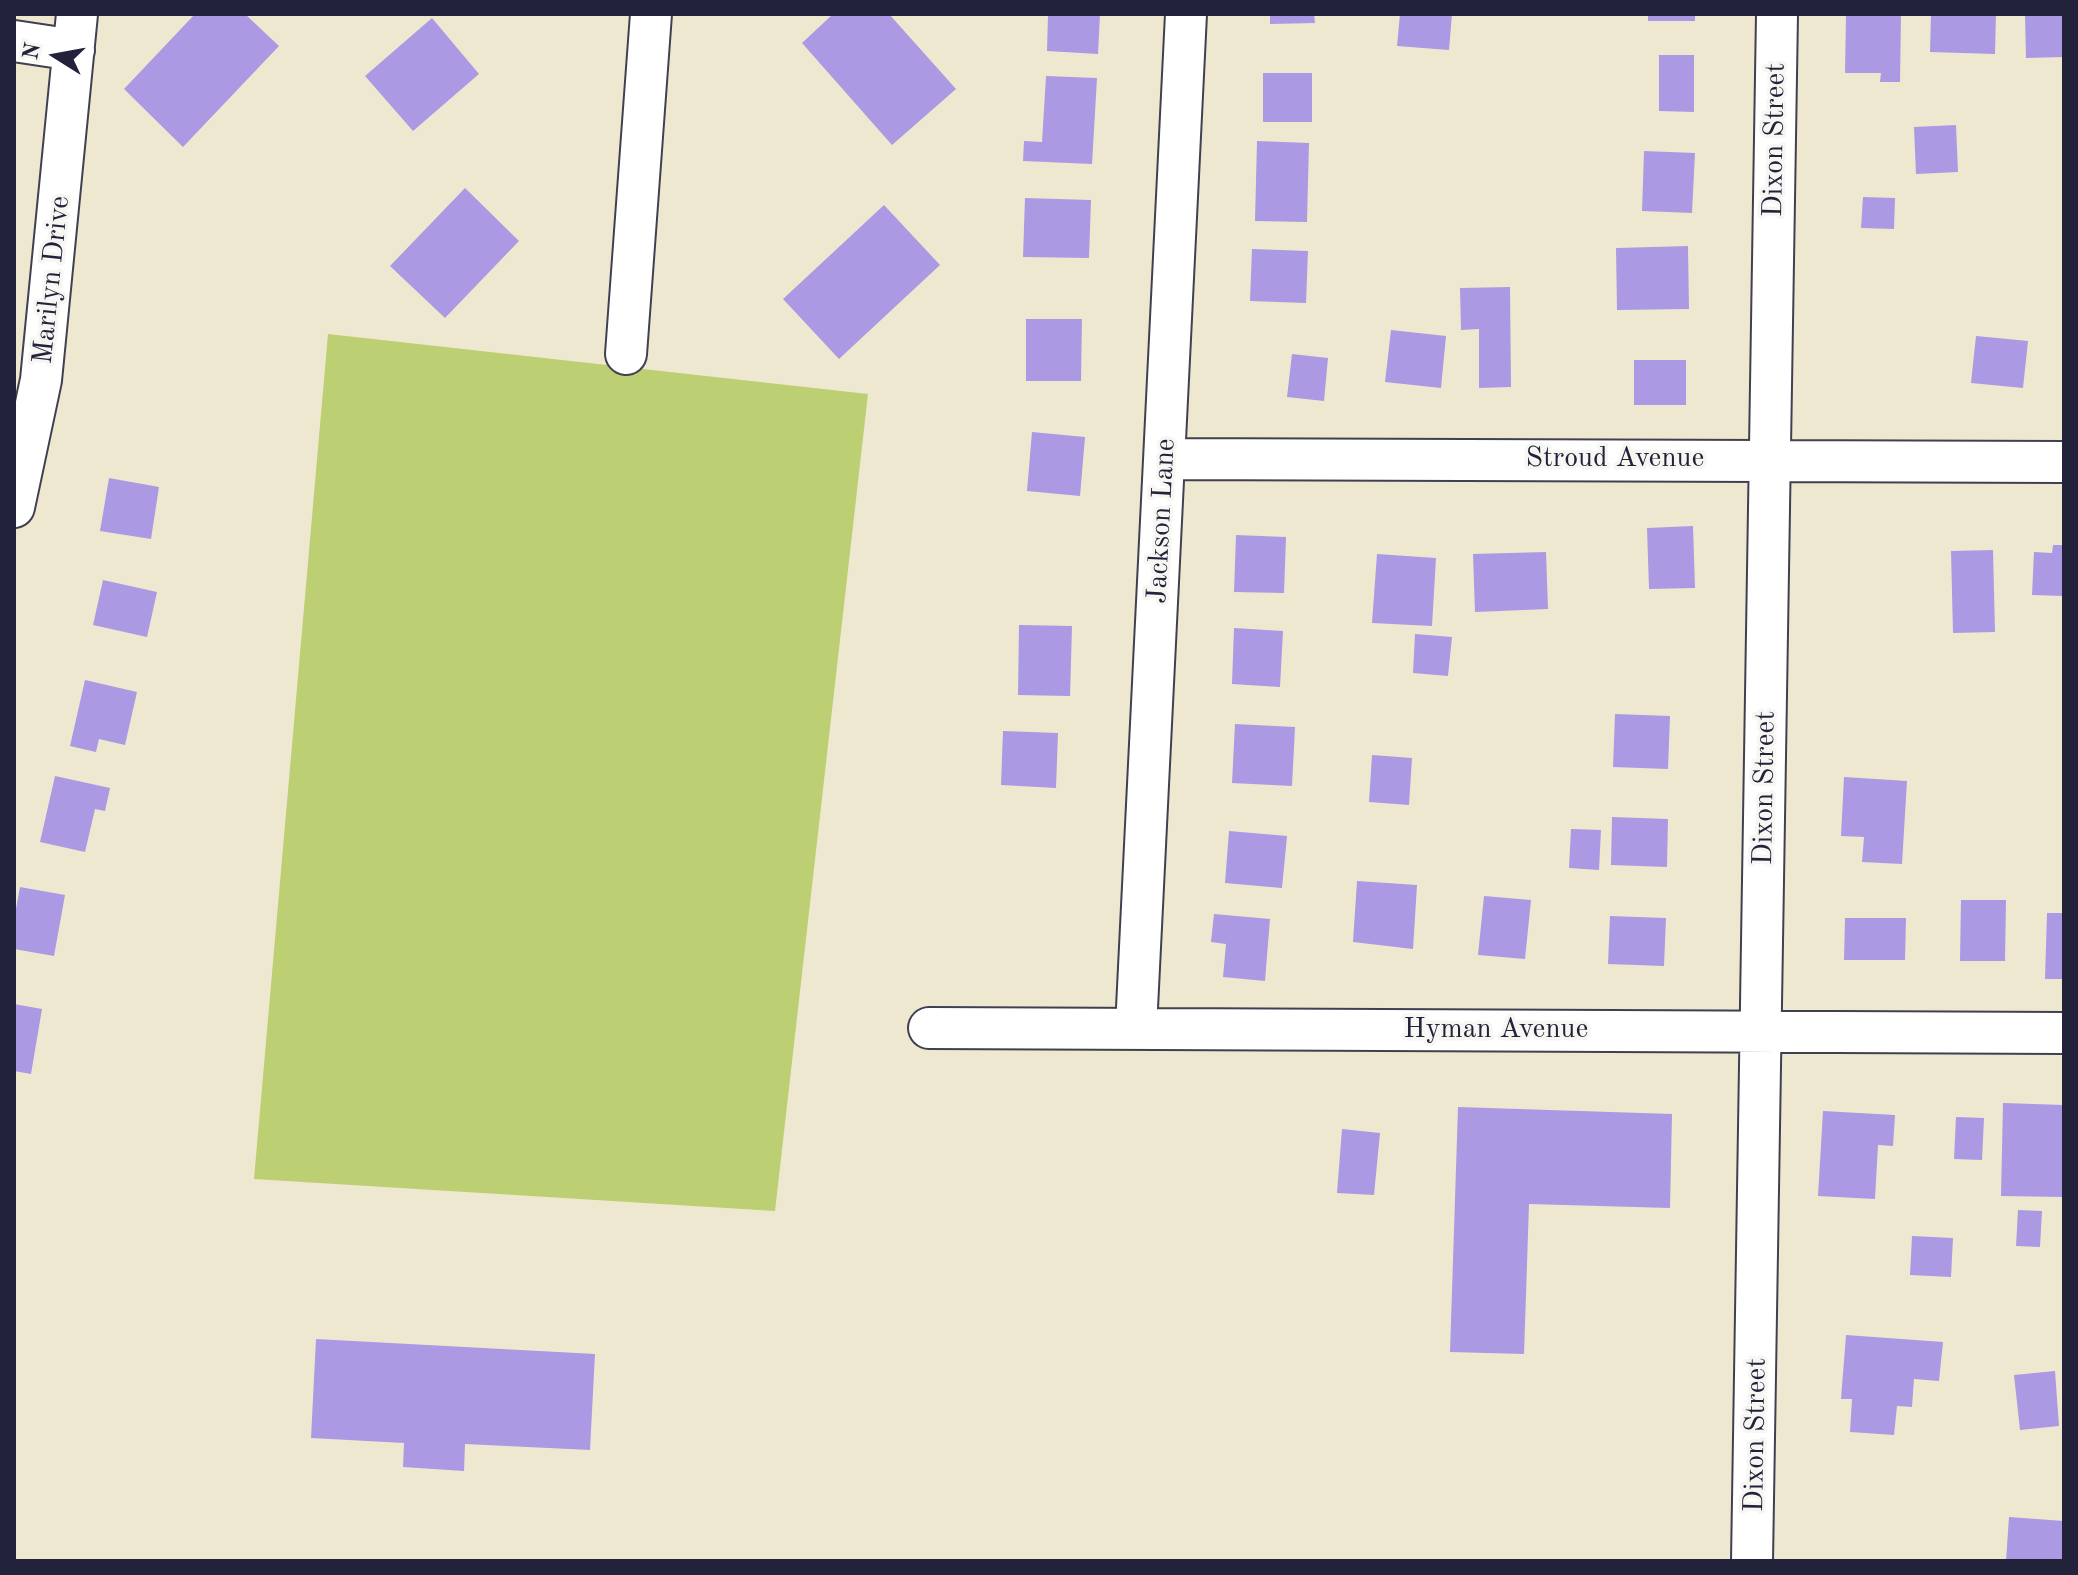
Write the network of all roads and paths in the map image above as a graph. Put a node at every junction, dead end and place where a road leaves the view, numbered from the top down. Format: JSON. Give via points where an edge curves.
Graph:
{"nodes":[{"id":1,"x":651,"y":14,"type":"edge"},
{"id":2,"x":1186,"y":14,"type":"edge"},
{"id":3,"x":1777,"y":14,"type":"edge"},
{"id":4,"x":76,"y":32,"type":"edge"},
{"id":5,"x":14,"y":41,"type":"edge"},
{"id":6,"x":626,"y":354,"type":"dead end"},
{"id":7,"x":1165,"y":459,"type":"junction"},
{"id":8,"x":1770,"y":459,"type":"junction"},
{"id":9,"x":2064,"y":462,"type":"edge"},
{"id":10,"x":14,"y":507,"type":"edge"},
{"id":11,"x":929,"y":1028,"type":"dead end"},
{"id":12,"x":1136,"y":1028,"type":"junction"},
{"id":13,"x":1760,"y":1031,"type":"junction"},
{"id":14,"x":2064,"y":1033,"type":"edge"},
{"id":15,"x":1752,"y":1561,"type":"edge"}],
"edges":[{"from":1,"to":6,"type":"street"},
{"from":2,"to":7,"type":"street","name":"Jackson Lane"},
{"from":3,"to":8,"type":"street","name":"Dixon Street"},
{"from":4,"to":5,"type":"street"},
{"from":4,"to":10,"type":"street","name":"Marilyn Drive","via":[[41,380]]},
{"from":7,"to":8,"type":"street","name":"Stroud Avenue"},
{"from":7,"to":12,"type":"street","name":"Jackson Lane"},
{"from":8,"to":9,"type":"street","name":"Stroud Avenue"},
{"from":8,"to":13,"type":"street","name":"Dixon Street"},
{"from":11,"to":12,"type":"street","name":"Hyman Avenue"},
{"from":12,"to":13,"type":"street","name":"Hyman Avenue"},
{"from":13,"to":14,"type":"street","name":"Hyman Avenue"},
{"from":13,"to":15,"type":"street","name":"Dixon Street"}]}
